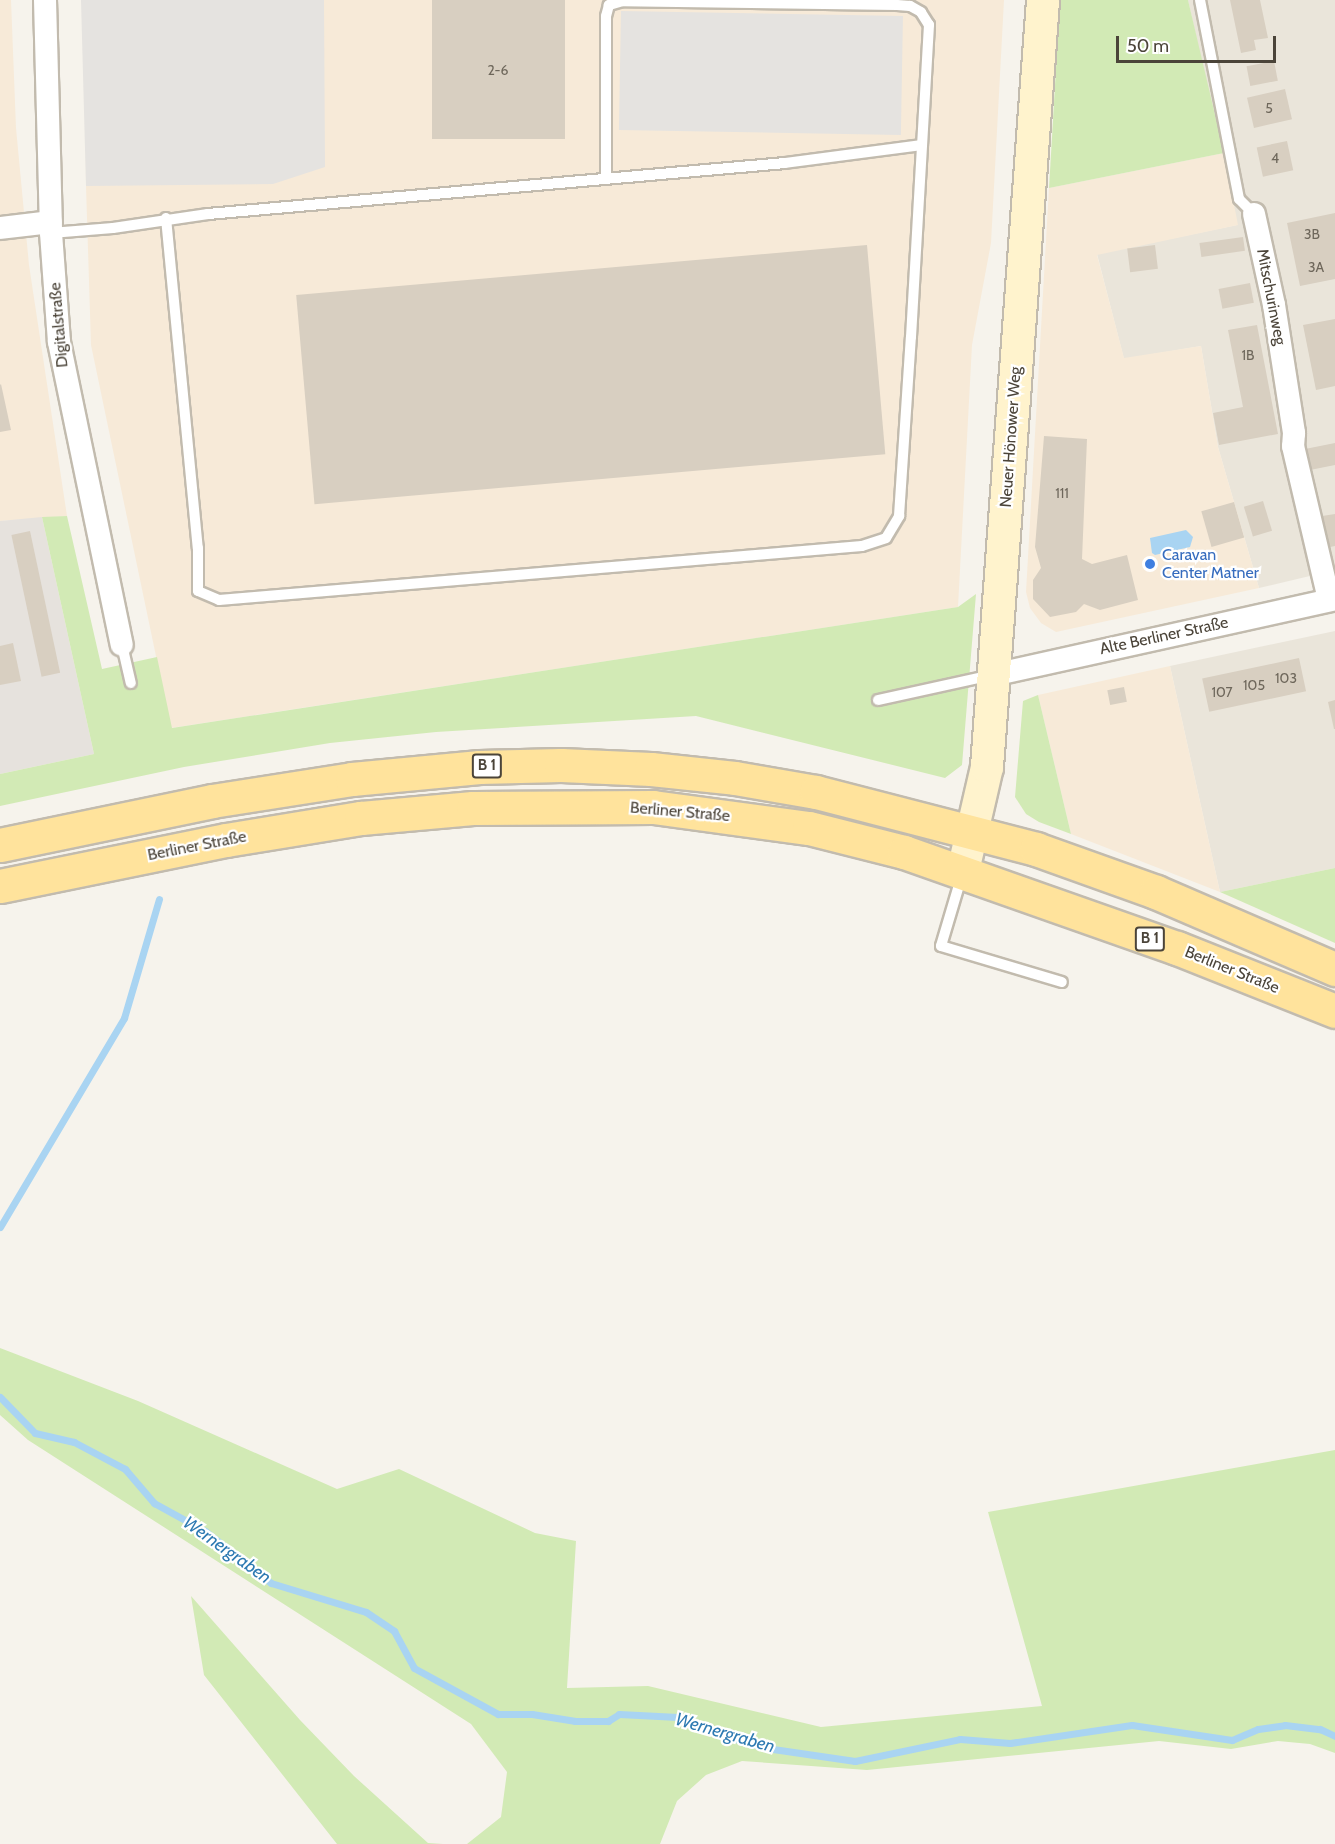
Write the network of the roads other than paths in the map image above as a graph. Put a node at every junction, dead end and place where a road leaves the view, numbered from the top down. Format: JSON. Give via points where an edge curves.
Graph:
{"nodes":[{"id":1,"x":45,"y":0,"type":"edge"},
{"id":2,"x":1042,"y":0,"type":"edge"},
{"id":3,"x":1200,"y":0,"type":"edge"},
{"id":4,"x":921,"y":146,"type":"junction"},
{"id":5,"x":606,"y":178,"type":"junction"},
{"id":6,"x":1254,"y":214,"type":"joint"},
{"id":7,"x":166,"y":218,"type":"junction"},
{"id":8,"x":51,"y":227,"type":"junction"},
{"id":9,"x":0,"y":228,"type":"edge"},
{"id":10,"x":1332,"y":599,"type":"edge"},
{"id":11,"x":122,"y":645,"type":"joint"},
{"id":12,"x":993,"y":675,"type":"junction"},
{"id":13,"x":131,"y":682,"type":"dead end"},
{"id":14,"x":878,"y":700,"type":"dead end"},
{"id":15,"x":974,"y":831,"type":"junction"},
{"id":16,"x":0,"y":845,"type":"edge"},
{"id":17,"x":963,"y":871,"type":"junction"},
{"id":18,"x":0,"y":885,"type":"edge"},
{"id":19,"x":1335,"y":969,"type":"edge"},
{"id":20,"x":1062,"y":982,"type":"dead end"},
{"id":21,"x":1335,"y":1011,"type":"edge"}],
"edges":[{"from":1,"to":8,"type":"street","name":"Digitalstraße"},
{"from":2,"to":12,"type":"main road","name":"Neuer Hönower Weg"},
{"from":3,"to":6,"type":"lane","name":"Mitschurinweg","via":[[1239,199]]},
{"from":4,"to":5,"type":"lane"},
{"from":4,"to":5,"type":"lane","via":[[929,24],[921,12],[910,6],[623,2],[609,5],[606,15]]},
{"from":4,"to":7,"type":"lane","via":[[899,516],[886,538],[862,546],[219,600],[198,591],[198,548]]},
{"from":5,"to":7,"type":"lane"},
{"from":6,"to":10,"type":"street","name":"Mitschurinweg","via":[[1274,305],[1293,446]]},
{"from":7,"to":8,"type":"lane","via":[[113,228]]},
{"from":8,"to":9,"type":"street"},
{"from":8,"to":11,"type":"street","name":"Digitalstraße","via":[[58,342]]},
{"from":10,"to":12,"type":"street","name":"Alte Berliner Straße"},
{"from":11,"to":13,"type":"lane"},
{"from":12,"to":14,"type":"lane"},
{"from":12,"to":15,"type":"main road","name":"Neuer Hönower Weg","via":[[987,767]]},
{"from":15,"to":16,"type":"main road","number":"B 1","via":[[816,792],[735,778],[561,765],[479,767],[352,779],[212,801]]},
{"from":15,"to":17,"type":"main road","name":"Neuer Hönower Weg"},
{"from":15,"to":19,"type":"main road","number":"B 1","via":[[1156,892]]},
{"from":17,"to":18,"type":"main road","name":"Berliner Straße","number":"B 1","via":[[809,828],[654,807],[473,808],[361,818],[226,840]]},
{"from":17,"to":20,"type":"lane","via":[[941,946]]},
{"from":17,"to":21,"type":"main road","name":"Berliner Straße","number":"B 1","via":[[1177,948]]}]}
